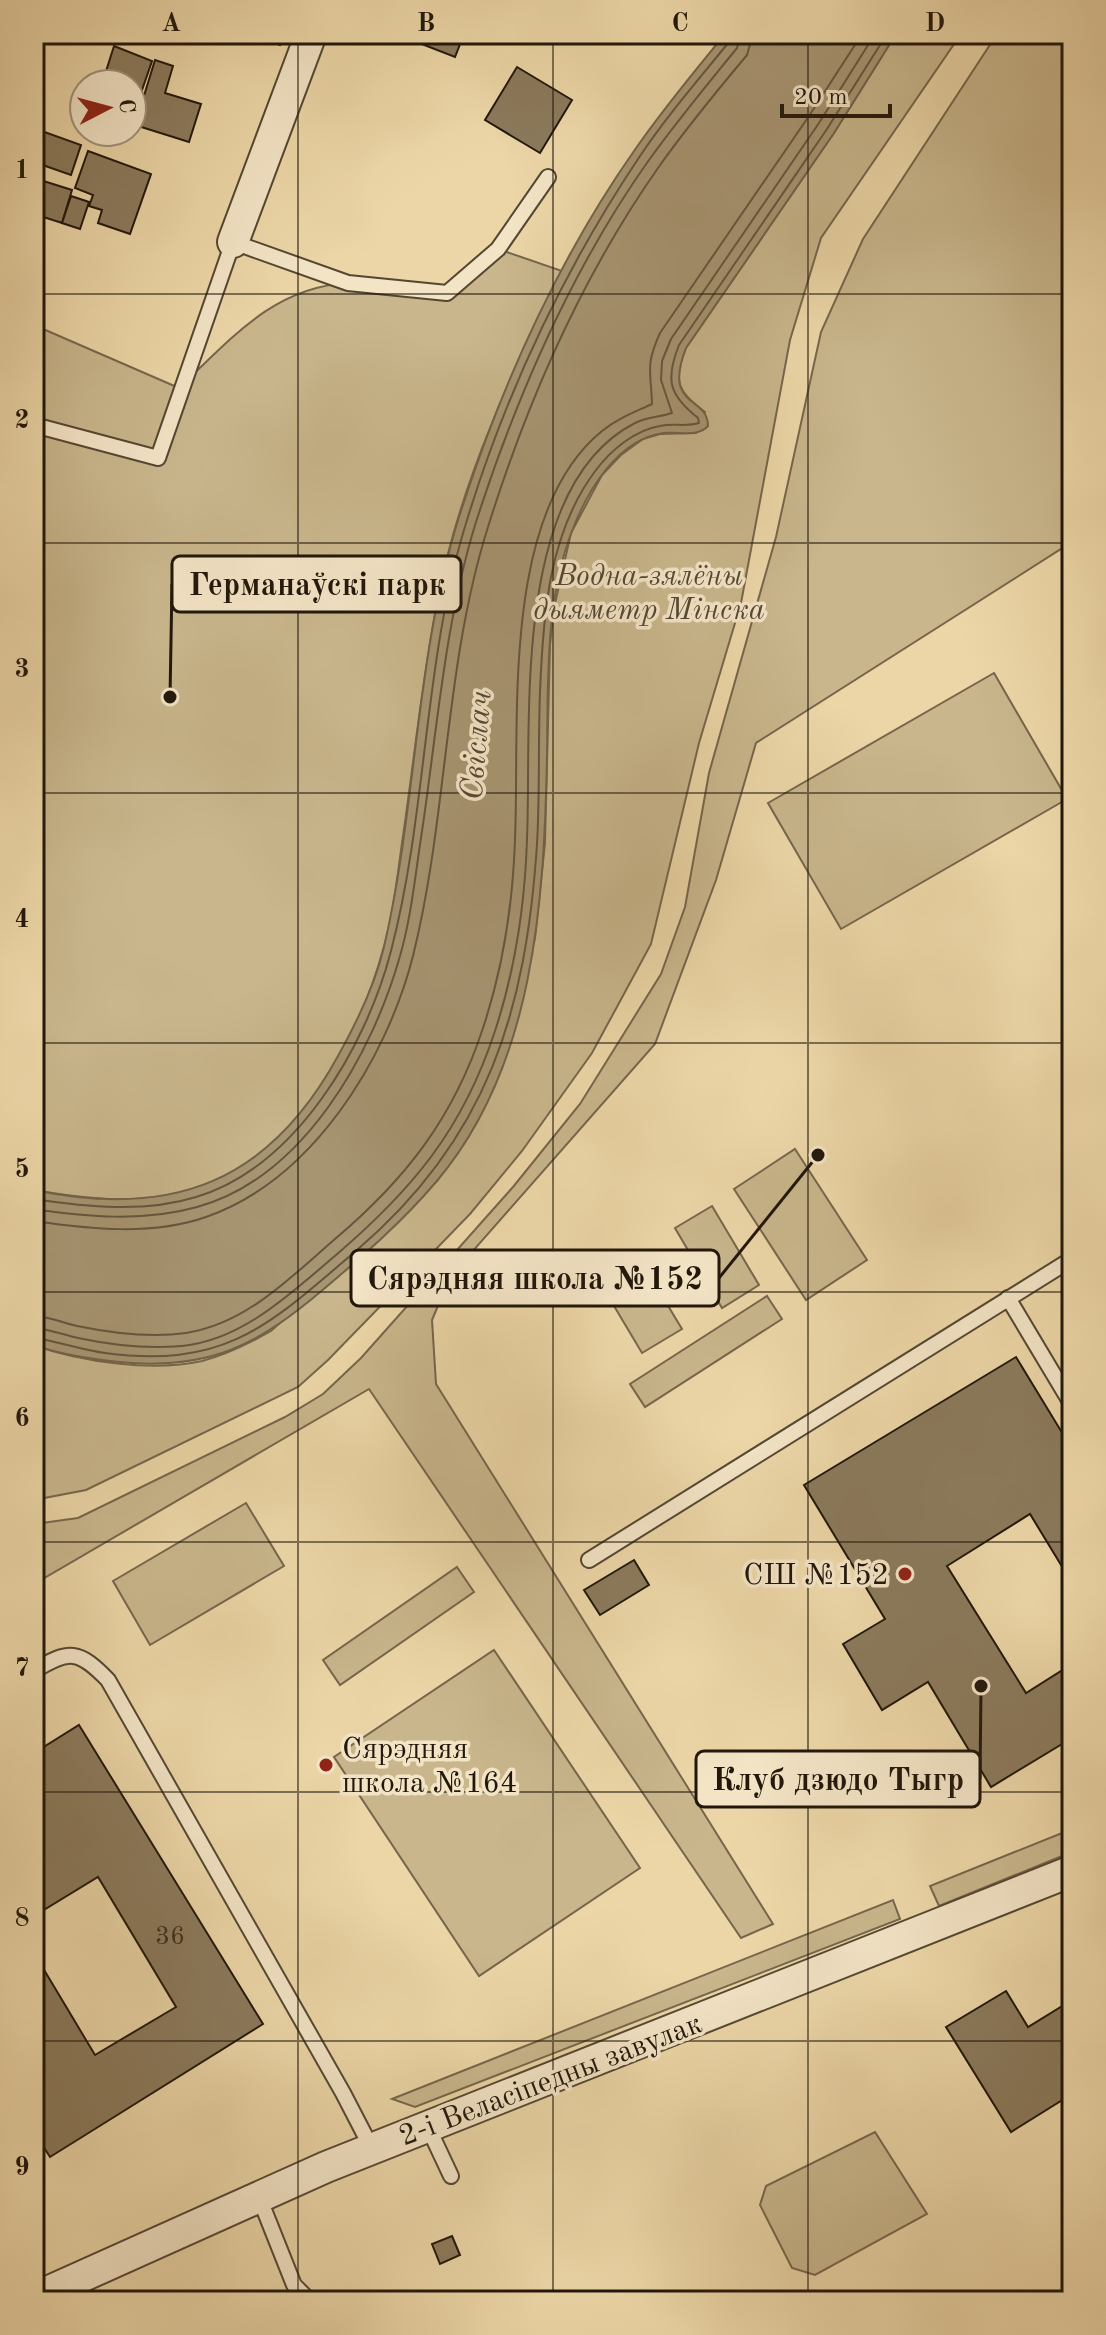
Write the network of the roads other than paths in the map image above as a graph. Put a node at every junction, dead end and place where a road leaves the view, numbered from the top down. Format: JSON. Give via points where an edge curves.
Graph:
{"nodes":[{"id":1,"x":311,"y":34,"type":"edge"},
{"id":2,"x":548,"y":177,"type":"dead end"},
{"id":3,"x":233,"y":242,"type":"junction"},
{"id":4,"x":34,"y":425,"type":"edge"},
{"id":5,"x":1072,"y":1259,"type":"edge"},
{"id":6,"x":1008,"y":1298,"type":"junction"},
{"id":7,"x":1072,"y":1405,"type":"edge"},
{"id":8,"x":589,"y":1560,"type":"dead end"},
{"id":9,"x":34,"y":1671,"type":"edge"},
{"id":10,"x":1072,"y":1871,"type":"edge"},
{"id":11,"x":428,"y":2127,"type":"junction"},
{"id":12,"x":372,"y":2149,"type":"junction"},
{"id":13,"x":451,"y":2176,"type":"dead end"},
{"id":14,"x":259,"y":2197,"type":"junction"},
{"id":15,"x":34,"y":2298,"type":"edge"},
{"id":16,"x":310,"y":2301,"type":"edge"}],
"edges":[{"from":1,"to":3,"type":"street"},
{"from":2,"to":3,"type":"lane","via":[[498,249],[447,293],[348,283]]},
{"from":3,"to":4,"type":"lane","via":[[158,458]]},
{"from":5,"to":6,"type":"lane"},
{"from":6,"to":7,"type":"lane"},
{"from":6,"to":8,"type":"lane"},
{"from":9,"to":12,"type":"lane","via":[[58,1656],[87,1659],[108,1680]]},
{"from":10,"to":11,"type":"street","name":"2-і Веласіпедны завулак"},
{"from":11,"to":12,"type":"street","name":"2-і Веласіпедны завулак"},
{"from":11,"to":13,"type":"lane"},
{"from":12,"to":14,"type":"street","name":"2-і Веласіпедны завулак"},
{"from":14,"to":15,"type":"street","name":"2-і Веласіпедны завулак"},
{"from":14,"to":16,"type":"lane","via":[[294,2285]]}]}
